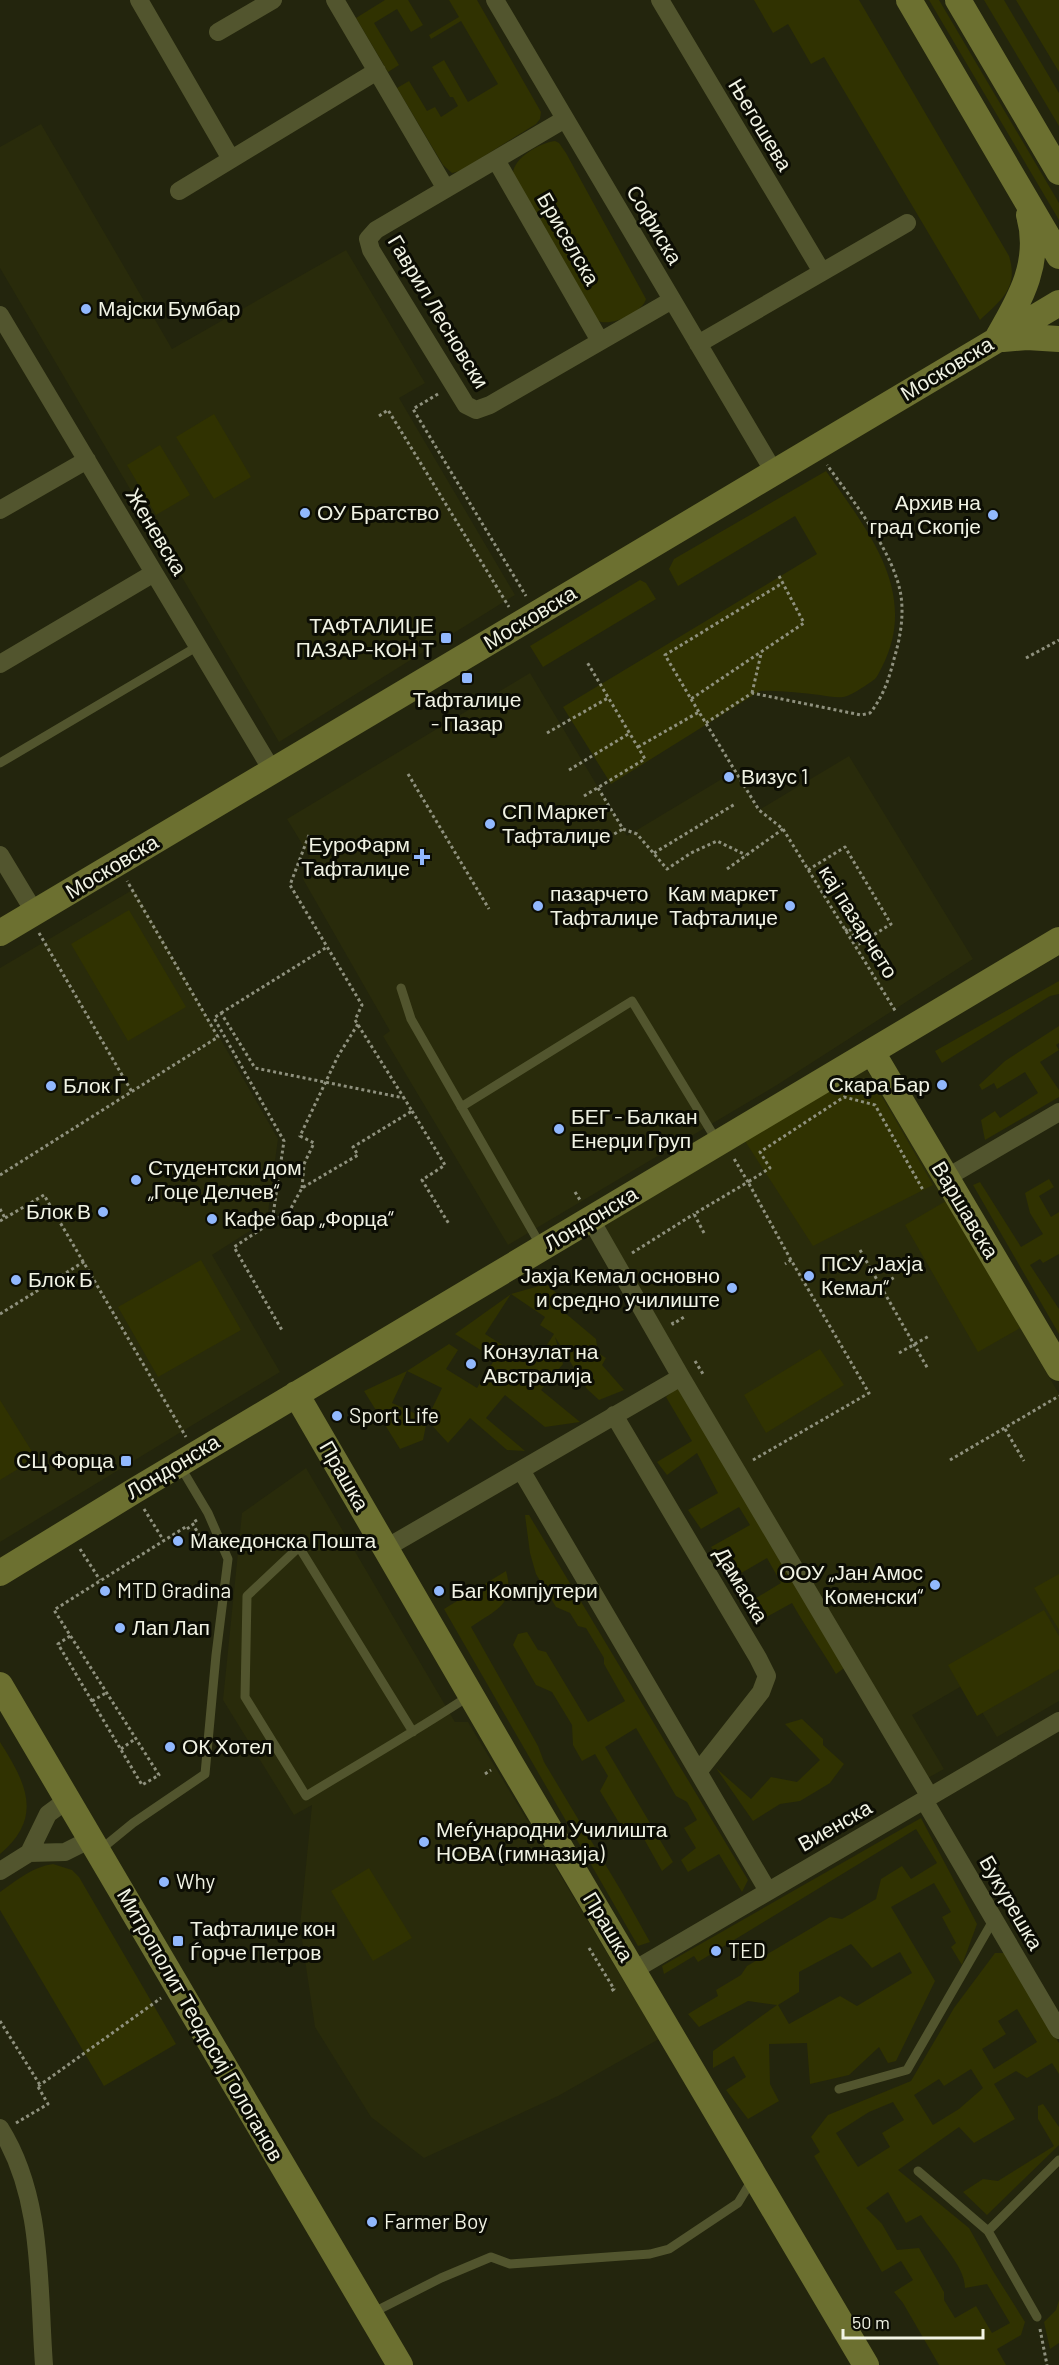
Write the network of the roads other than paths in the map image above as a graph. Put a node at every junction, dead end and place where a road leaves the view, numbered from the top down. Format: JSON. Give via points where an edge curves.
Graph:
{"nodes":[{"id":1,"x":139,"y":0,"type":"edge"},
{"id":2,"x":273,"y":0,"type":"edge"},
{"id":3,"x":335,"y":0,"type":"edge"},
{"id":4,"x":495,"y":0,"type":"edge"},
{"id":5,"x":660,"y":0,"type":"edge"},
{"id":6,"x":909,"y":0,"type":"edge"},
{"id":7,"x":958,"y":0,"type":"edge"},
{"id":8,"x":218,"y":32,"type":"dead end"},
{"id":9,"x":377,"y":71,"type":"junction"},
{"id":10,"x":565,"y":119,"type":"junction"},
{"id":11,"x":231,"y":159,"type":"junction"},
{"id":12,"x":496,"y":160,"type":"junction"},
{"id":13,"x":1058,"y":168,"type":"edge"},
{"id":14,"x":446,"y":189,"type":"junction"},
{"id":15,"x":1020,"y":189,"type":"junction"},
{"id":16,"x":179,"y":191,"type":"dead end"},
{"id":17,"x":907,"y":223,"type":"dead end"},
{"id":18,"x":1059,"y":256,"type":"edge"},
{"id":19,"x":822,"y":272,"type":"junction"},
{"id":20,"x":672,"y":300,"type":"junction"},
{"id":21,"x":1059,"y":303,"type":"edge"},
{"id":22,"x":0,"y":315,"type":"edge"},
{"id":23,"x":997,"y":339,"type":"junction"},
{"id":24,"x":1059,"y":339,"type":"edge"},
{"id":25,"x":600,"y":341,"type":"junction"},
{"id":26,"x":7,"y":342,"type":"edge"},
{"id":27,"x":698,"y":344,"type":"junction"},
{"id":28,"x":87,"y":460,"type":"junction"},
{"id":29,"x":774,"y":472,"type":"junction"},
{"id":30,"x":0,"y":510,"type":"edge"},
{"id":31,"x":154,"y":573,"type":"junction"},
{"id":32,"x":198,"y":646,"type":"junction"},
{"id":33,"x":0,"y":664,"type":"edge"},
{"id":34,"x":0,"y":763,"type":"edge"},
{"id":35,"x":273,"y":772,"type":"junction"},
{"id":36,"x":0,"y":855,"type":"edge"},
{"id":37,"x":32,"y":914,"type":"junction"},
{"id":38,"x":0,"y":933,"type":"edge"},
{"id":39,"x":1059,"y":940,"type":"edge"},
{"id":40,"x":401,"y":988,"type":"dead end"},
{"id":41,"x":872,"y":1052,"type":"junction"},
{"id":42,"x":461,"y":1107,"type":"junction"},
{"id":43,"x":1059,"y":1112,"type":"edge"},
{"id":44,"x":720,"y":1142,"type":"junction"},
{"id":45,"x":946,"y":1178,"type":"junction"},
{"id":46,"x":591,"y":1220,"type":"junction"},
{"id":47,"x":542,"y":1248,"type":"junction"},
{"id":48,"x":1059,"y":1368,"type":"edge"},
{"id":49,"x":681,"y":1377,"type":"junction"},
{"id":50,"x":296,"y":1394,"type":"junction"},
{"id":51,"x":614,"y":1415,"type":"junction"},
{"id":52,"x":187,"y":1459,"type":"junction"},
{"id":53,"x":520,"y":1470,"type":"junction"},
{"id":54,"x":386,"y":1548,"type":"junction"},
{"id":55,"x":6,"y":1567,"type":"edge"},
{"id":56,"x":0,"y":1583,"type":"edge"},
{"id":57,"x":0,"y":1685,"type":"edge"},
{"id":58,"x":471,"y":1695,"type":"junction"},
{"id":59,"x":1057,"y":1725,"type":"edge"},
{"id":60,"x":412,"y":1732,"type":"junction"},
{"id":61,"x":698,"y":1772,"type":"junction"},
{"id":62,"x":927,"y":1798,"type":"junction"},
{"id":63,"x":67,"y":1800,"type":"junction"},
{"id":64,"x":94,"y":1845,"type":"junction"},
{"id":65,"x":29,"y":1853,"type":"junction"},
{"id":66,"x":0,"y":1871,"type":"edge"},
{"id":67,"x":768,"y":1891,"type":"junction"},
{"id":68,"x":994,"y":1919,"type":"junction"},
{"id":69,"x":634,"y":1970,"type":"junction"},
{"id":70,"x":1059,"y":2030,"type":"edge"},
{"id":71,"x":839,"y":2089,"type":"dead end"},
{"id":72,"x":4,"y":2131,"type":"edge"},
{"id":73,"x":1059,"y":2160,"type":"edge"},
{"id":74,"x":918,"y":2170,"type":"dead end"},
{"id":75,"x":755,"y":2176,"type":"junction"},
{"id":76,"x":988,"y":2231,"type":"junction"},
{"id":77,"x":369,"y":2314,"type":"junction"},
{"id":78,"x":1037,"y":2317,"type":"road end"},
{"id":79,"x":44,"y":2365,"type":"edge"},
{"id":80,"x":400,"y":2365,"type":"edge"},
{"id":81,"x":866,"y":2365,"type":"edge"}],
"edges":[{"from":1,"to":11,"type":"street"},
{"from":2,"to":8,"type":"street"},
{"from":3,"to":9,"type":"street"},
{"from":4,"to":10,"type":"street","name":"Софиска"},
{"from":5,"to":19,"type":"street","name":"Његошева"},
{"from":6,"to":15,"type":"street"},
{"from":7,"to":13,"type":"street"},
{"from":9,"to":11,"type":"street"},
{"from":9,"to":14,"type":"street"},
{"from":10,"to":12,"type":"street","name":"Гаврил Лесновски"},
{"from":10,"to":20,"type":"street","name":"Софиска"},
{"from":11,"to":16,"type":"street"},
{"from":12,"to":14,"type":"street","name":"Гаврил Лесновски"},
{"from":12,"to":25,"type":"street","name":"Бриселска"},
{"from":14,"to":25,"type":"street","name":"Гаврил Лесновски","via":[[376,230],[368,239],[371,250],[466,405],[477,410],[490,405]]},
{"from":15,"to":18,"type":"street"},
{"from":15,"to":23,"type":"street","via":[[1034,243],[1031,271],[1019,302]]},
{"from":17,"to":19,"type":"street"},
{"from":19,"to":27,"type":"street"},
{"from":20,"to":25,"type":"street","name":"Гаврил Лесновски"},
{"from":20,"to":27,"type":"street","name":"Софиска"},
{"from":21,"to":23,"type":"street","name":"Московска"},
{"from":22,"to":26,"type":"street","name":"Женевска"},
{"from":23,"to":24,"type":"street"},
{"from":23,"to":29,"type":"street","name":"Московска"},
{"from":26,"to":28,"type":"street","name":"Женевска"},
{"from":27,"to":29,"type":"street","name":"Софиска"},
{"from":28,"to":30,"type":"street"},
{"from":28,"to":31,"type":"street","name":"Женевска"},
{"from":29,"to":35,"type":"street","name":"Московска"},
{"from":31,"to":32,"type":"street","name":"Женевска"},
{"from":31,"to":33,"type":"street"},
{"from":32,"to":34,"type":"lane"},
{"from":32,"to":35,"type":"street","name":"Женевска"},
{"from":35,"to":37,"type":"street","name":"Московска"},
{"from":36,"to":37,"type":"street"},
{"from":37,"to":38,"type":"street","name":"Московска"},
{"from":39,"to":41,"type":"street","name":"Лондонска"},
{"from":40,"to":42,"type":"lane","via":[[411,1020]]},
{"from":41,"to":44,"type":"street","name":"Лондонска"},
{"from":41,"to":45,"type":"street","name":"Варшавска"},
{"from":42,"to":44,"type":"lane","via":[[632,1001]]},
{"from":42,"to":47,"type":"lane"},
{"from":43,"to":45,"type":"street"},
{"from":44,"to":46,"type":"street","name":"Лондонска"},
{"from":45,"to":48,"type":"street","name":"Варшавска"},
{"from":46,"to":47,"type":"street","name":"Лондонска"},
{"from":46,"to":49,"type":"street","name":"Букурешка"},
{"from":47,"to":50,"type":"street","name":"Лондонска"},
{"from":49,"to":51,"type":"street"},
{"from":49,"to":62,"type":"street","name":"Букурешка"},
{"from":50,"to":52,"type":"street","name":"Лондонска"},
{"from":50,"to":54,"type":"street","name":"Прашка"},
{"from":51,"to":53,"type":"street"},
{"from":51,"to":61,"type":"street","name":"Дамаска","via":[[766,1676],[761,1692]]},
{"from":52,"to":55,"type":"street","name":"Лондонска"},
{"from":52,"to":64,"type":"lane","via":[[228,1559],[205,1773]]},
{"from":53,"to":54,"type":"street"},
{"from":53,"to":61,"type":"street"},
{"from":54,"to":58,"type":"street","name":"Прашка"},
{"from":55,"to":56,"type":"street","name":"Лондонска"},
{"from":57,"to":63,"type":"street","name":"Митрополит Теодосиј Гологанов"},
{"from":58,"to":60,"type":"lane"},
{"from":58,"to":69,"type":"street","name":"Прашка"},
{"from":59,"to":62,"type":"street","name":"Виенска"},
{"from":60,"to":60,"type":"lane","via":[[306,1797],[275,1747],[245,1697],[247,1596],[299,1547]]},
{"from":61,"to":67,"type":"street"},
{"from":62,"to":67,"type":"street","name":"Виенска"},
{"from":62,"to":68,"type":"street","name":"Букурешка"},
{"from":63,"to":64,"type":"street","name":"Митрополит Теодосиј Гологанов"},
{"from":63,"to":65,"type":"street","via":[[48,1814]]},
{"from":64,"to":65,"type":"street","via":[[66,1852]]},
{"from":64,"to":77,"type":"street","name":"Митрополит Теодосиј Гологанов"},
{"from":65,"to":66,"type":"street"},
{"from":67,"to":69,"type":"street","name":"Виенска"},
{"from":68,"to":70,"type":"street","name":"Букурешка"},
{"from":68,"to":71,"type":"lane","via":[[907,2070]]},
{"from":69,"to":75,"type":"street","name":"Прашка"},
{"from":72,"to":79,"type":"street","via":[[33,2213]]},
{"from":73,"to":76,"type":"lane"},
{"from":74,"to":76,"type":"lane"},
{"from":75,"to":77,"type":"lane","via":[[738,2203],[669,2249],[650,2254],[510,2264],[491,2257]]},
{"from":75,"to":81,"type":"street","name":"Прашка"},
{"from":76,"to":78,"type":"lane"},
{"from":77,"to":80,"type":"street","name":"Митрополит Теодосиј Гологанов"}]}
